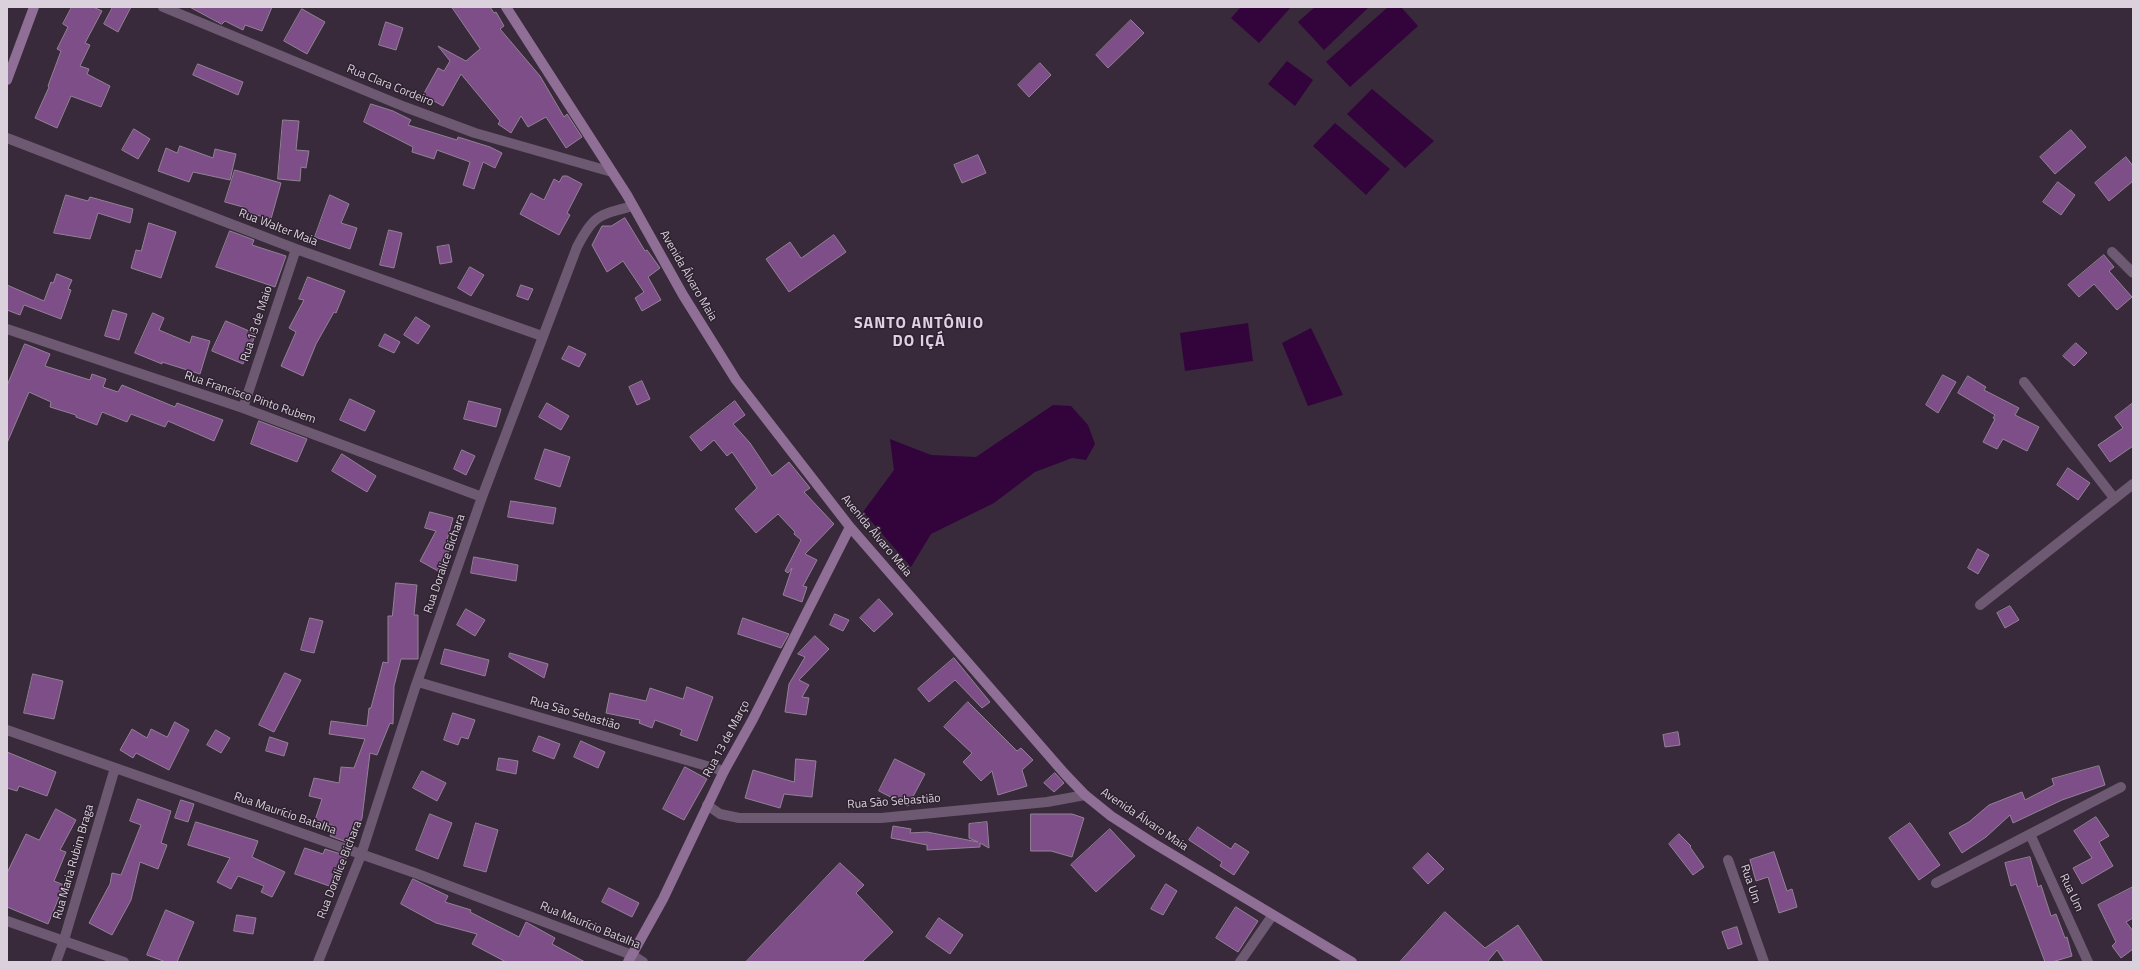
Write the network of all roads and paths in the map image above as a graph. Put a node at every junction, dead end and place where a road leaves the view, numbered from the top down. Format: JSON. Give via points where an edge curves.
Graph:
{"nodes":[{"id":1,"x":34,"y":7,"type":"edge"},
{"id":2,"x":163,"y":7,"type":"edge"},
{"id":3,"x":506,"y":7,"type":"edge"},
{"id":4,"x":7,"y":80,"type":"edge"},
{"id":5,"x":7,"y":138,"type":"edge"},
{"id":6,"x":612,"y":172,"type":"junction"},
{"id":7,"x":634,"y":206,"type":"junction"},
{"id":8,"x":296,"y":249,"type":"junction"},
{"id":9,"x":2112,"y":252,"type":"dead end"},
{"id":10,"x":2133,"y":273,"type":"edge"},
{"id":11,"x":7,"y":330,"type":"edge"},
{"id":12,"x":542,"y":336,"type":"junction"},
{"id":13,"x":2024,"y":382,"type":"dead end"},
{"id":14,"x":243,"y":408,"type":"junction"},
{"id":15,"x":2133,"y":484,"type":"edge"},
{"id":16,"x":482,"y":497,"type":"junction"},
{"id":17,"x":2114,"y":498,"type":"junction"},
{"id":18,"x":850,"y":527,"type":"junction"},
{"id":19,"x":1980,"y":605,"type":"dead end"},
{"id":20,"x":418,"y":682,"type":"junction"},
{"id":21,"x":7,"y":730,"type":"edge"},
{"id":22,"x":115,"y":768,"type":"junction"},
{"id":23,"x":724,"y":771,"type":"junction"},
{"id":24,"x":2121,"y":787,"type":"dead end"},
{"id":25,"x":1085,"y":795,"type":"junction"},
{"id":26,"x":707,"y":805,"type":"junction"},
{"id":27,"x":2030,"y":834,"type":"junction"},
{"id":28,"x":361,"y":855,"type":"junction"},
{"id":29,"x":1728,"y":860,"type":"dead end"},
{"id":30,"x":1936,"y":883,"type":"dead end"},
{"id":31,"x":1272,"y":916,"type":"junction"},
{"id":32,"x":7,"y":921,"type":"edge"},
{"id":33,"x":64,"y":940,"type":"junction"},
{"id":34,"x":630,"y":959,"type":"edge"},
{"id":35,"x":56,"y":962,"type":"edge"},
{"id":36,"x":124,"y":962,"type":"edge"},
{"id":37,"x":318,"y":962,"type":"edge"},
{"id":38,"x":643,"y":962,"type":"edge"},
{"id":39,"x":1240,"y":962,"type":"edge"},
{"id":40,"x":1352,"y":962,"type":"edge"},
{"id":41,"x":1764,"y":962,"type":"edge"},
{"id":42,"x":2088,"y":962,"type":"edge"}],
"edges":[{"from":1,"to":4,"type":"street"},
{"from":2,"to":6,"type":"street","name":"Rua Clara Cordeiro","via":[[405,107],[475,133]]},
{"from":3,"to":6,"type":"street","name":"Avenida Álvaro Maia"},
{"from":5,"to":8,"type":"street","name":"Rua Walter Maia"},
{"from":6,"to":7,"type":"street","name":"Avenida Álvaro Maia"},
{"from":7,"to":12,"type":"street","name":"Rua Doralice Bichara","via":[[604,214],[588,227],[577,247]]},
{"from":7,"to":18,"type":"street","name":"Avenida Álvaro Maia","via":[[683,295],[736,380]]},
{"from":8,"to":12,"type":"street","name":"Rua Walter Maia"},
{"from":8,"to":14,"type":"street","name":"Rua 13 de Maio"},
{"from":9,"to":10,"type":"street"},
{"from":11,"to":14,"type":"street","name":"Rua Francisco Pinto Rubem"},
{"from":12,"to":16,"type":"street","name":"Rua Doralice Bichara"},
{"from":13,"to":17,"type":"street"},
{"from":14,"to":16,"type":"street","name":"Rua Francisco Pinto Rubem"},
{"from":15,"to":17,"type":"street"},
{"from":16,"to":20,"type":"street","name":"Rua Doralice Bichara"},
{"from":17,"to":19,"type":"street"},
{"from":18,"to":23,"type":"street","name":"Rua 13 de Março"},
{"from":18,"to":25,"type":"street","name":"Avenida Álvaro Maia"},
{"from":20,"to":23,"type":"street","name":"Rua São Sebastião"},
{"from":20,"to":28,"type":"street","name":"Rua Doralice Bichara"},
{"from":21,"to":22,"type":"street","name":"Rua Maurício Batalha"},
{"from":22,"to":28,"type":"street","name":"Rua Maurício Batalha"},
{"from":22,"to":33,"type":"street","name":"Rua Maria Rubim Braga"},
{"from":23,"to":26,"type":"street","name":"Rua 13 de Março"},
{"from":24,"to":27,"type":"street"},
{"from":25,"to":26,"type":"street","name":"Rua São Sebastião","via":[[1048,802],[881,818],[739,818],[720,814]]},
{"from":25,"to":31,"type":"street","name":"Avenida Álvaro Maia","via":[[1111,816]]},
{"from":26,"to":34,"type":"street","name":"Rua 13 de Março","via":[[664,898]]},
{"from":27,"to":30,"type":"street"},
{"from":27,"to":42,"type":"street","name":"Rua Um"},
{"from":28,"to":34,"type":"street","name":"Rua Maurício Batalha","via":[[430,878]]},
{"from":28,"to":37,"type":"street","name":"Rua Doralice Bichara"},
{"from":29,"to":41,"type":"street","name":"Rua Um"},
{"from":31,"to":39,"type":"street"},
{"from":31,"to":40,"type":"street","name":"Avenida Álvaro Maia"},
{"from":32,"to":33,"type":"street"},
{"from":33,"to":35,"type":"street","name":"Rua Maria Rubim Braga"},
{"from":33,"to":36,"type":"street"},
{"from":34,"to":38,"type":"street","name":"Rua Maurício Batalha"}]}
